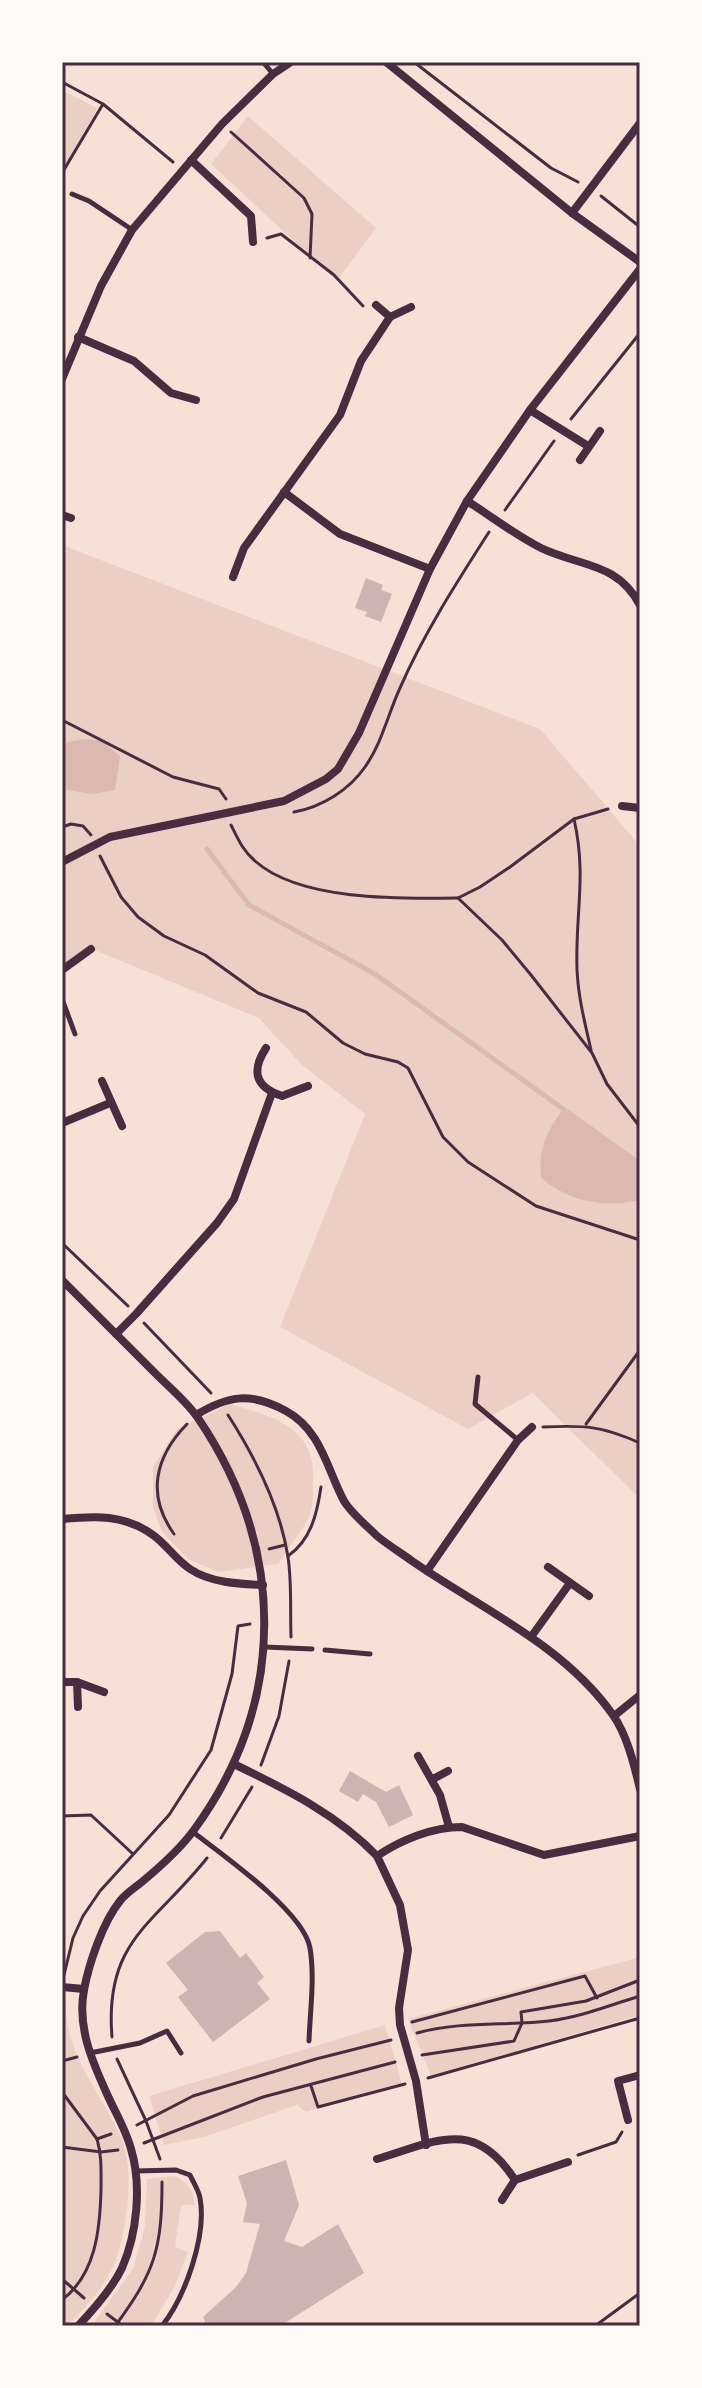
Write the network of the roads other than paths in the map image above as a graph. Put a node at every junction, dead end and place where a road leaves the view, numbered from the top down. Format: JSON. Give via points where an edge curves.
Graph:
{"nodes":[{"id":1,"x":263,"y":62,"type":"edge"},
{"id":2,"x":291,"y":62,"type":"edge"},
{"id":3,"x":386,"y":62,"type":"edge"},
{"id":4,"x":273,"y":74,"type":"junction"},
{"id":5,"x":640,"y":123,"type":"edge"},
{"id":6,"x":191,"y":160,"type":"junction"},
{"id":7,"x":72,"y":194,"type":"dead end"},
{"id":8,"x":572,"y":213,"type":"junction"},
{"id":9,"x":132,"y":230,"type":"junction"},
{"id":10,"x":253,"y":242,"type":"road end"},
{"id":11,"x":640,"y":262,"type":"edge"},
{"id":12,"x":640,"y":269,"type":"edge"},
{"id":13,"x":376,"y":305,"type":"road end"},
{"id":14,"x":411,"y":307,"type":"dead end"},
{"id":15,"x":390,"y":317,"type":"junction"},
{"id":16,"x":78,"y":337,"type":"junction"},
{"id":17,"x":62,"y":379,"type":"edge"},
{"id":18,"x":196,"y":400,"type":"dead end"},
{"id":19,"x":530,"y":410,"type":"junction"},
{"id":20,"x":600,"y":431,"type":"dead end"},
{"id":21,"x":588,"y":446,"type":"junction"},
{"id":22,"x":580,"y":460,"type":"dead end"},
{"id":23,"x":284,"y":492,"type":"junction"},
{"id":24,"x":467,"y":501,"type":"junction"},
{"id":25,"x":430,"y":569,"type":"junction"},
{"id":26,"x":233,"y":577,"type":"dead end"},
{"id":27,"x":640,"y":605,"type":"edge"},
{"id":28,"x":622,"y":806,"type":"road end"},
{"id":29,"x":640,"y":808,"type":"edge"},
{"id":30,"x":62,"y":862,"type":"edge"},
{"id":31,"x":91,"y":949,"type":"dead end"},
{"id":32,"x":62,"y":970,"type":"edge"},
{"id":33,"x":62,"y":999,"type":"edge"},
{"id":34,"x":75,"y":1034,"type":"dead end"},
{"id":35,"x":266,"y":1048,"type":"dead end"},
{"id":36,"x":102,"y":1081,"type":"dead end"},
{"id":37,"x":308,"y":1086,"type":"dead end"},
{"id":38,"x":272,"y":1093,"type":"junction"},
{"id":39,"x":110,"y":1103,"type":"junction"},
{"id":40,"x":62,"y":1123,"type":"edge"},
{"id":41,"x":122,"y":1126,"type":"dead end"},
{"id":42,"x":62,"y":1280,"type":"edge"},
{"id":43,"x":116,"y":1334,"type":"junction"},
{"id":44,"x":478,"y":1377,"type":"dead end"},
{"id":45,"x":196,"y":1415,"type":"junction"},
{"id":46,"x":532,"y":1427,"type":"road end"},
{"id":47,"x":518,"y":1440,"type":"junction"},
{"id":48,"x":62,"y":1519,"type":"edge"},
{"id":49,"x":548,"y":1567,"type":"dead end"},
{"id":50,"x":427,"y":1571,"type":"junction"},
{"id":51,"x":570,"y":1583,"type":"junction"},
{"id":52,"x":263,"y":1585,"type":"junction"},
{"id":53,"x":589,"y":1596,"type":"dead end"},
{"id":54,"x":531,"y":1637,"type":"junction"},
{"id":55,"x":265,"y":1647,"type":"junction"},
{"id":56,"x":312,"y":1649,"type":"dead end"},
{"id":57,"x":325,"y":1650,"type":"dead end"},
{"id":58,"x":370,"y":1654,"type":"dead end"},
{"id":59,"x":62,"y":1682,"type":"edge"},
{"id":60,"x":77,"y":1682,"type":"junction"},
{"id":61,"x":104,"y":1692,"type":"dead end"},
{"id":62,"x":640,"y":1695,"type":"edge"},
{"id":63,"x":78,"y":1707,"type":"dead end"},
{"id":64,"x":614,"y":1716,"type":"junction"},
{"id":65,"x":418,"y":1756,"type":"dead end"},
{"id":66,"x":234,"y":1764,"type":"junction"},
{"id":67,"x":448,"y":1771,"type":"dead end"},
{"id":68,"x":433,"y":1779,"type":"junction"},
{"id":69,"x":640,"y":1789,"type":"edge"},
{"id":70,"x":449,"y":1827,"type":"junction"},
{"id":71,"x":193,"y":1832,"type":"junction"},
{"id":72,"x":640,"y":1836,"type":"edge"},
{"id":73,"x":377,"y":1856,"type":"junction"},
{"id":74,"x":62,"y":1985,"type":"edge"},
{"id":75,"x":84,"y":1989,"type":"junction"},
{"id":76,"x":309,"y":2041,"type":"dead end"},
{"id":77,"x":181,"y":2053,"type":"dead end"},
{"id":78,"x":88,"y":2054,"type":"junction"},
{"id":79,"x":640,"y":2075,"type":"edge"},
{"id":80,"x":628,"y":2120,"type":"road end"},
{"id":81,"x":426,"y":2145,"type":"junction"},
{"id":82,"x":377,"y":2159,"type":"dead end"},
{"id":83,"x":568,"y":2162,"type":"road end"},
{"id":84,"x":135,"y":2171,"type":"junction"},
{"id":85,"x":515,"y":2180,"type":"junction"},
{"id":86,"x":502,"y":2200,"type":"dead end"},
{"id":87,"x":78,"y":2326,"type":"edge"},
{"id":88,"x":162,"y":2326,"type":"edge"}],
"edges":[{"from":1,"to":4,"type":"lane"},
{"from":2,"to":4,"type":"street"},
{"from":3,"to":8,"type":"street"},
{"from":4,"to":6,"type":"street"},
{"from":5,"to":8,"type":"street"},
{"from":6,"to":9,"type":"street"},
{"from":6,"to":10,"type":"street","via":[[251,216]]},
{"from":7,"to":9,"type":"lane"},
{"from":8,"to":11,"type":"street"},
{"from":9,"to":16,"type":"street"},
{"from":12,"to":19,"type":"street"},
{"from":13,"to":15,"type":"street"},
{"from":14,"to":15,"type":"street"},
{"from":15,"to":23,"type":"street","via":[[361,361],[340,415]]},
{"from":16,"to":17,"type":"street"},
{"from":16,"to":18,"type":"street","via":[[134,361],[171,393]]},
{"from":19,"to":21,"type":"street"},
{"from":19,"to":24,"type":"street"},
{"from":20,"to":21,"type":"street"},
{"from":21,"to":22,"type":"street"},
{"from":23,"to":25,"type":"street","via":[[340,534]]},
{"from":23,"to":26,"type":"street","via":[[244,548]]},
{"from":24,"to":25,"type":"street"},
{"from":24,"to":27,"type":"street","via":[[538,546],[608,571],[630,587]]},
{"from":25,"to":30,"type":"street","via":[[359,733],[326,779],[284,801],[110,837]]},
{"from":28,"to":29,"type":"street"},
{"from":31,"to":32,"type":"street"},
{"from":33,"to":34,"type":"lane"},
{"from":35,"to":38,"type":"street","via":[[258,1059],[257,1075]]},
{"from":36,"to":39,"type":"street"},
{"from":37,"to":38,"type":"street","via":[[282,1096]]},
{"from":38,"to":43,"type":"street","via":[[234,1199]]},
{"from":39,"to":40,"type":"street"},
{"from":39,"to":41,"type":"street"},
{"from":42,"to":43,"type":"street"},
{"from":43,"to":45,"type":"street"},
{"from":44,"to":47,"type":"lane","via":[[475,1404]]},
{"from":45,"to":50,"type":"street","via":[[232,1397],[257,1399],[288,1412],[316,1437],[346,1504],[379,1537]]},
{"from":45,"to":52,"type":"street","via":[[234,1477]]},
{"from":46,"to":47,"type":"street"},
{"from":47,"to":50,"type":"street"},
{"from":48,"to":52,"type":"street","via":[[127,1520],[153,1535],[191,1570],[228,1583]]},
{"from":49,"to":51,"type":"street"},
{"from":50,"to":54,"type":"street"},
{"from":51,"to":53,"type":"street"},
{"from":51,"to":54,"type":"street"},
{"from":52,"to":55,"type":"street"},
{"from":54,"to":64,"type":"street","via":[[578,1676]]},
{"from":55,"to":56,"type":"lane"},
{"from":55,"to":66,"type":"street"},
{"from":57,"to":58,"type":"lane"},
{"from":59,"to":60,"type":"street"},
{"from":60,"to":61,"type":"street"},
{"from":60,"to":63,"type":"street"},
{"from":62,"to":64,"type":"street"},
{"from":64,"to":69,"type":"street"},
{"from":65,"to":68,"type":"street"},
{"from":66,"to":71,"type":"street"},
{"from":66,"to":73,"type":"street","via":[[300,1797]]},
{"from":67,"to":68,"type":"street"},
{"from":68,"to":70,"type":"street"},
{"from":70,"to":72,"type":"street","via":[[544,1855]]},
{"from":70,"to":73,"type":"street"},
{"from":71,"to":75,"type":"street","via":[[120,1901],[97,1944]]},
{"from":71,"to":76,"type":"lane","via":[[292,1914],[310,1945]]},
{"from":73,"to":81,"type":"street","via":[[400,1905],[408,1950],[400,2025]]},
{"from":74,"to":75,"type":"street"},
{"from":75,"to":78,"type":"street","via":[[81,2012]]},
{"from":77,"to":78,"type":"lane","via":[[167,2031],[113,2051]]},
{"from":78,"to":84,"type":"street","via":[[131,2148]]},
{"from":79,"to":80,"type":"street","via":[[618,2081]]},
{"from":81,"to":82,"type":"street"},
{"from":81,"to":85,"type":"street","via":[[453,2137],[475,2142],[494,2151]]},
{"from":83,"to":85,"type":"street"},
{"from":84,"to":87,"type":"street","via":[[135,2219],[122,2268]]},
{"from":84,"to":88,"type":"lane","via":[[190,2175],[200,2198],[200,2236],[187,2279]]},
{"from":85,"to":86,"type":"street"}]}
